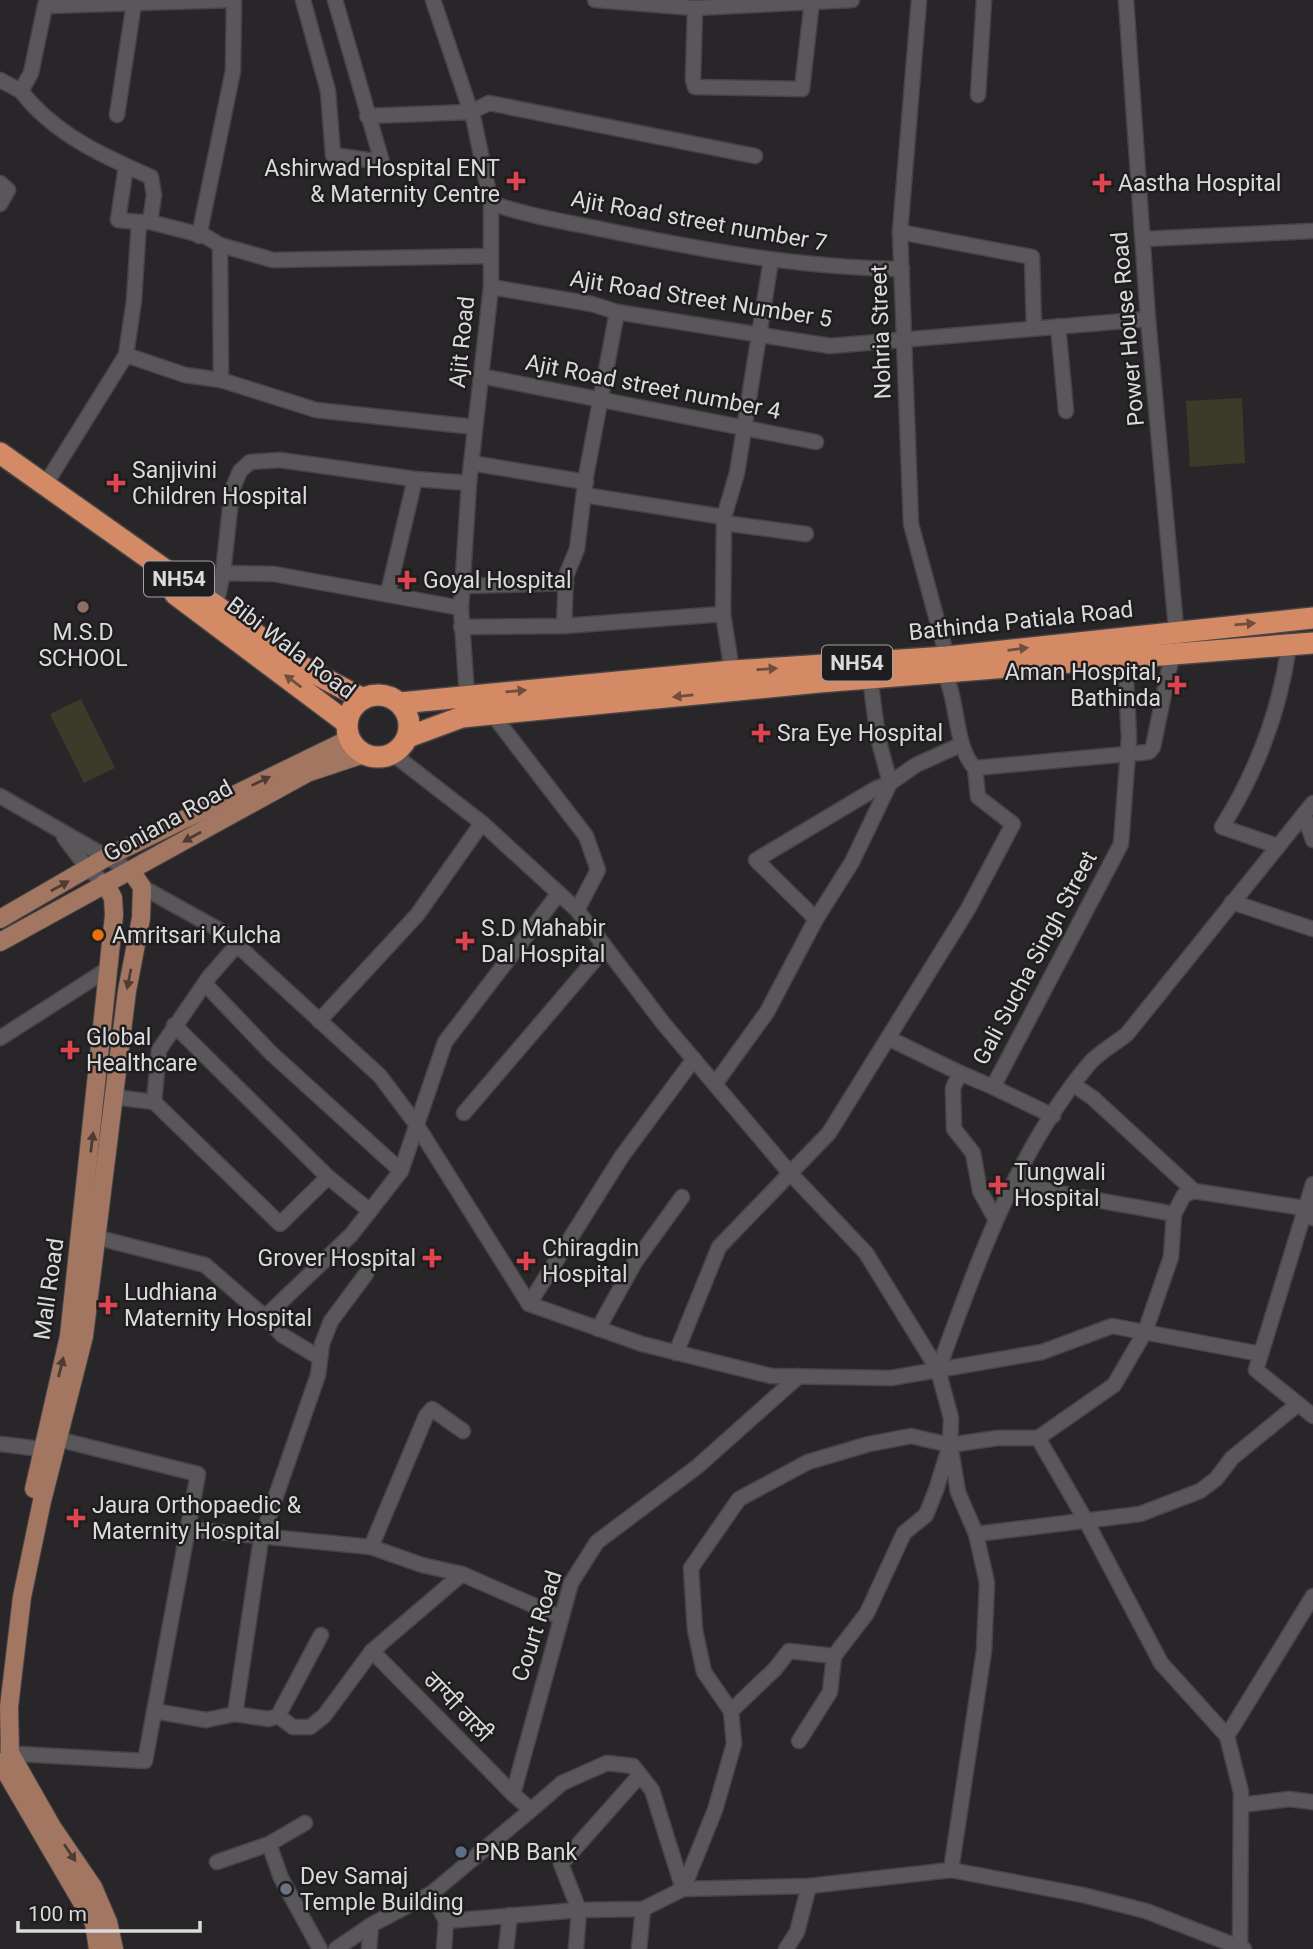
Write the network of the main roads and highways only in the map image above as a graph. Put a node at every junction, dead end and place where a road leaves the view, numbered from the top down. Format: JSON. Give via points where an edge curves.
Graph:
{"nodes":[{"id":1,"x":0,"y":453,"type":"edge"},
{"id":2,"x":0,"y":467,"type":"edge"},
{"id":3,"x":1313,"y":618,"type":"edge"},
{"id":4,"x":1313,"y":643,"type":"edge"},
{"id":5,"x":946,"y":665,"type":"junction"},
{"id":6,"x":363,"y":699,"type":"junction"},
{"id":7,"x":400,"y":703,"type":"junction"},
{"id":8,"x":408,"y":737,"type":"junction"},
{"id":9,"x":353,"y":739,"type":"junction"},
{"id":10,"x":131,"y":871,"type":"junction"},
{"id":11,"x":105,"y":883,"type":"junction"},
{"id":12,"x":0,"y":919,"type":"edge"},
{"id":13,"x":0,"y":942,"type":"edge"},
{"id":14,"x":0,"y":1699,"type":"edge"},
{"id":15,"x":3,"y":1756,"type":"edge"},
{"id":16,"x":98,"y":1949,"type":"edge"},
{"id":17,"x":114,"y":1949,"type":"edge"}],
"edges":[{"from":1,"to":6,"type":"highway","number":"NH54","via":[[301,666]]},
{"from":9,"to":2,"type":"highway","name":"Bibi Wala Road","number":"NH54","one_way":true,"via":[[285,674]]},
{"from":5,"to":3,"type":"highway","name":"Bathinda Patiala Road","number":"NH54","one_way":true,"via":[[1177,630]]},
{"from":4,"to":5,"type":"highway","number":"NH54","via":[[1125,659]]},
{"from":7,"to":5,"type":"highway","name":"Bathinda Patiala Road","number":"NH54","one_way":true,"via":[[732,671]]},
{"from":5,"to":8,"type":"highway","number":"NH54","one_way":true,"via":[[870,678],[462,717]]},
{"from":6,"to":7,"type":"highway","number":"NH54","via":[[382,695]]},
{"from":6,"to":9,"type":"highway","via":[[355,705]]},
{"from":7,"to":8,"type":"highway","via":[[408,720]]},
{"from":8,"to":9,"type":"highway","number":"NH54","via":[[393,754],[373,757]]},
{"from":9,"to":10,"type":"main road","name":"Goniana Road","one_way":true,"via":[[307,773]]},
{"from":12,"to":9,"type":"main road","name":"Goniana Road","one_way":true,"via":[[107,857]]},
{"from":10,"to":11,"type":"main road","name":"Goniana Road"},
{"from":10,"to":15,"type":"main road","one_way":true,"via":[[142,887],[141,918],[127,991],[84,1336],[22,1597]]},
{"from":11,"to":13,"type":"main road","name":"Goniana Road"},
{"from":14,"to":11,"type":"main road","name":"Mall Road","one_way":true,"via":[[9,1615],[41,1449],[69,1336],[114,915],[113,898]]},
{"from":15,"to":16,"type":"main road","via":[[94,1923]]},
{"from":15,"to":17,"type":"main road","one_way":true,"via":[[93,1887]]}]}
